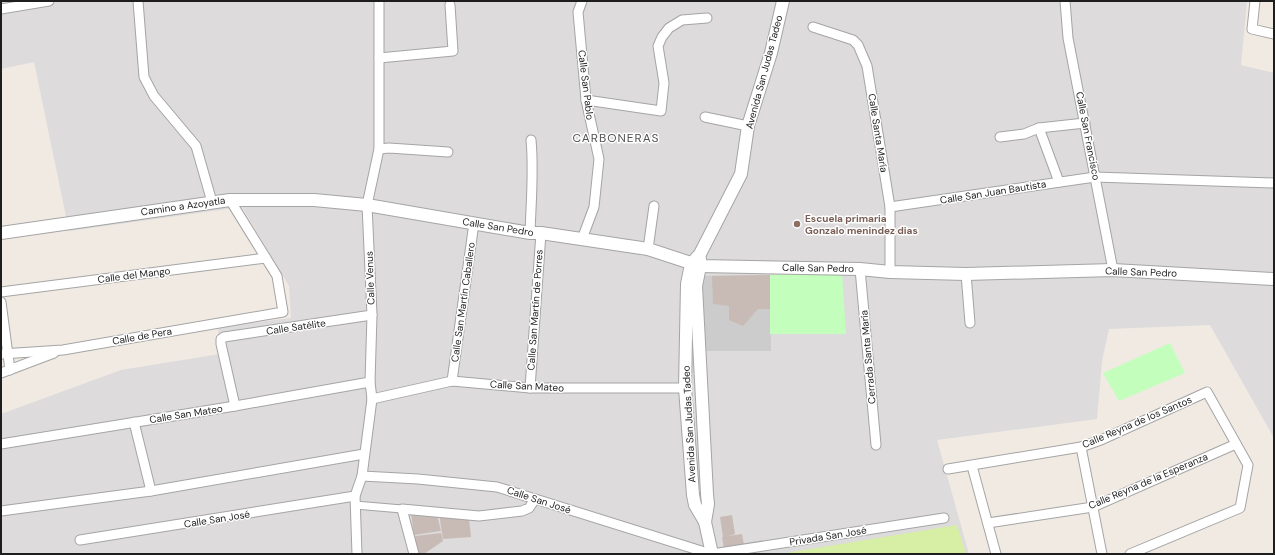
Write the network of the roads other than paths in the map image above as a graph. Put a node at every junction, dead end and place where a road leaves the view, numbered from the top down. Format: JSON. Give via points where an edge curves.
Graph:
{"nodes":[{"id":1,"x":49,"y":1,"type":"edge"},
{"id":2,"x":138,"y":1,"type":"edge"},
{"id":3,"x":379,"y":1,"type":"edge"},
{"id":4,"x":582,"y":1,"type":"edge"},
{"id":5,"x":783,"y":1,"type":"edge"},
{"id":6,"x":1064,"y":1,"type":"edge"},
{"id":7,"x":1255,"y":1,"type":"edge"},
{"id":8,"x":450,"y":5,"type":"dead end"},
{"id":9,"x":1,"y":9,"type":"edge"},
{"id":10,"x":707,"y":18,"type":"dead end"},
{"id":11,"x":813,"y":26,"type":"dead end"},
{"id":12,"x":1274,"y":34,"type":"edge"},
{"id":13,"x":379,"y":58,"type":"junction"},
{"id":14,"x":586,"y":100,"type":"junction"},
{"id":15,"x":705,"y":117,"type":"dead end"},
{"id":16,"x":1086,"y":123,"type":"junction"},
{"id":17,"x":748,"y":126,"type":"junction"},
{"id":18,"x":1039,"y":128,"type":"junction"},
{"id":19,"x":1000,"y":137,"type":"dead end"},
{"id":20,"x":531,"y":140,"type":"dead end"},
{"id":21,"x":379,"y":149,"type":"junction"},
{"id":22,"x":448,"y":152,"type":"dead end"},
{"id":23,"x":1096,"y":177,"type":"junction"},
{"id":24,"x":1059,"y":182,"type":"junction"},
{"id":25,"x":1274,"y":183,"type":"edge"},
{"id":26,"x":230,"y":200,"type":"junction"},
{"id":27,"x":212,"y":202,"type":"junction"},
{"id":28,"x":367,"y":205,"type":"junction"},
{"id":29,"x":654,"y":206,"type":"dead end"},
{"id":30,"x":890,"y":207,"type":"junction"},
{"id":31,"x":474,"y":223,"type":"junction"},
{"id":32,"x":1,"y":233,"type":"edge"},
{"id":33,"x":536,"y":233,"type":"junction"},
{"id":34,"x":582,"y":239,"type":"junction"},
{"id":35,"x":648,"y":249,"type":"junction"},
{"id":36,"x":266,"y":258,"type":"junction"},
{"id":37,"x":696,"y":265,"type":"junction"},
{"id":38,"x":860,"y":269,"type":"junction"},
{"id":39,"x":1113,"y":270,"type":"junction"},
{"id":40,"x":890,"y":272,"type":"junction"},
{"id":41,"x":966,"y":274,"type":"junction"},
{"id":42,"x":1274,"y":279,"type":"edge"},
{"id":43,"x":1,"y":292,"type":"edge"},
{"id":44,"x":1,"y":302,"type":"edge"},
{"id":45,"x":372,"y":315,"type":"junction"},
{"id":46,"x":970,"y":323,"type":"dead end"},
{"id":47,"x":62,"y":350,"type":"junction"},
{"id":48,"x":4,"y":353,"type":"edge"},
{"id":49,"x":10,"y":370,"type":"junction"},
{"id":50,"x":1,"y":373,"type":"edge"},
{"id":51,"x":452,"y":381,"type":"junction"},
{"id":52,"x":370,"y":382,"type":"junction"},
{"id":53,"x":530,"y":388,"type":"junction"},
{"id":54,"x":685,"y":388,"type":"junction"},
{"id":55,"x":372,"y":399,"type":"junction"},
{"id":56,"x":234,"y":406,"type":"junction"},
{"id":57,"x":134,"y":422,"type":"junction"},
{"id":58,"x":1,"y":444,"type":"edge"},
{"id":59,"x":1236,"y":444,"type":"junction"},
{"id":60,"x":876,"y":445,"type":"dead end"},
{"id":61,"x":1081,"y":447,"type":"junction"},
{"id":62,"x":364,"y":454,"type":"junction"},
{"id":63,"x":972,"y":466,"type":"junction"},
{"id":64,"x":948,"y":470,"type":"dead end"},
{"id":65,"x":362,"y":476,"type":"junction"},
{"id":66,"x":151,"y":491,"type":"junction"},
{"id":67,"x":535,"y":499,"type":"junction"},
{"id":68,"x":355,"y":501,"type":"junction"},
{"id":69,"x":1093,"y":507,"type":"junction"},
{"id":70,"x":402,"y":509,"type":"junction"},
{"id":71,"x":1,"y":511,"type":"edge"},
{"id":72,"x":944,"y":518,"type":"dead end"},
{"id":73,"x":705,"y":522,"type":"junction"},
{"id":74,"x":988,"y":523,"type":"junction"},
{"id":75,"x":80,"y":540,"type":"dead end"},
{"id":76,"x":357,"y":554,"type":"edge"},
{"id":77,"x":414,"y":554,"type":"edge"},
{"id":78,"x":712,"y":554,"type":"edge"},
{"id":79,"x":996,"y":554,"type":"edge"},
{"id":80,"x":1102,"y":554,"type":"edge"},
{"id":81,"x":1130,"y":554,"type":"edge"}],
"edges":[{"from":1,"to":9,"type":"street"},
{"from":2,"to":27,"type":"street","via":[[144,77],[154,96],[196,146]]},
{"from":3,"to":13,"type":"street","name":"Calle Venus"},
{"from":4,"to":14,"type":"street","name":"Calle San Pablo","via":[[578,12]]},
{"from":5,"to":17,"type":"street","name":"Avenida San Judas Tadeo","via":[[771,53]]},
{"from":6,"to":16,"type":"street","name":"Calle San Francisco","via":[[1068,38]]},
{"from":7,"to":12,"type":"street","via":[[1252,29]]},
{"from":8,"to":13,"type":"street","via":[[453,51]]},
{"from":10,"to":14,"type":"street","via":[[682,20],[662,36],[658,46],[664,83],[661,111]]},
{"from":11,"to":30,"type":"street","name":"Calle Santa María","via":[[853,40],[858,45],[867,66]]},
{"from":13,"to":21,"type":"street","name":"Calle Venus"},
{"from":14,"to":34,"type":"street","name":"Calle San Pablo","via":[[599,159],[594,207]]},
{"from":15,"to":17,"type":"street"},
{"from":16,"to":18,"type":"street"},
{"from":16,"to":23,"type":"street","name":"Calle San Francisco"},
{"from":17,"to":37,"type":"street","name":"Avenida San Judas Tadeo","via":[[741,174]]},
{"from":18,"to":19,"type":"street","via":[[1024,134]]},
{"from":18,"to":24,"type":"street"},
{"from":20,"to":33,"type":"street","name":"Calle San Martín de Porres"},
{"from":21,"to":22,"type":"street"},
{"from":21,"to":28,"type":"street","name":"Calle Venus"},
{"from":23,"to":24,"type":"street","name":"Calle San Juan Bautista"},
{"from":23,"to":25,"type":"street","name":"Calle San Juan Bautista"},
{"from":23,"to":39,"type":"street","name":"Calle San Francisco"},
{"from":24,"to":30,"type":"street","name":"Calle San Juan Bautista"},
{"from":26,"to":27,"type":"street","name":"Camino a Azoyatla"},
{"from":26,"to":28,"type":"street","name":"Camino a Azoyatla","via":[[314,200]]},
{"from":26,"to":36,"type":"street"},
{"from":27,"to":32,"type":"street","name":"Camino a Azoyatla"},
{"from":28,"to":31,"type":"street","name":"Calle San Pedro"},
{"from":28,"to":45,"type":"street","name":"Calle Venus"},
{"from":29,"to":35,"type":"street"},
{"from":30,"to":40,"type":"street","name":"Calle Santa María"},
{"from":31,"to":33,"type":"street","name":"Calle San Pedro"},
{"from":31,"to":51,"type":"street","name":"Calle San Martín Caballero"},
{"from":33,"to":34,"type":"street","name":"Calle San Pedro"},
{"from":33,"to":53,"type":"street","name":"Calle San Martín de Porres"},
{"from":34,"to":35,"type":"street","name":"Calle San Pedro"},
{"from":35,"to":37,"type":"street","name":"Calle San Pedro"},
{"from":36,"to":43,"type":"street","name":"Calle del Mango"},
{"from":36,"to":47,"type":"street","name":"Calle de Pera","via":[[277,276],[283,312]]},
{"from":37,"to":38,"type":"street","name":"Calle San Pedro"},
{"from":37,"to":54,"type":"street","name":"Avenida San Judas Tadeo","via":[[687,284]]},
{"from":37,"to":73,"type":"street","name":"Avenida San Judas Tadeo","via":[[708,504]]},
{"from":38,"to":40,"type":"street","name":"Calle San Pedro"},
{"from":38,"to":60,"type":"street","name":"Cerrada Santa María"},
{"from":39,"to":41,"type":"street","name":"Calle San Pedro"},
{"from":39,"to":42,"type":"street","name":"Calle San Pedro"},
{"from":40,"to":41,"type":"street","name":"Calle San Pedro"},
{"from":41,"to":46,"type":"street"},
{"from":44,"to":48,"type":"street"},
{"from":45,"to":52,"type":"street","name":"Calle Venus"},
{"from":45,"to":56,"type":"street","name":"Calle Satélite","via":[[224,337],[221,344]]},
{"from":47,"to":48,"type":"street","name":"Calle de Pera"},
{"from":47,"to":49,"type":"street"},
{"from":48,"to":49,"type":"street"},
{"from":49,"to":50,"type":"street"},
{"from":51,"to":53,"type":"street","name":"Calle San Mateo"},
{"from":51,"to":55,"type":"street","name":"Calle San Mateo"},
{"from":52,"to":55,"type":"street","name":"Calle Venus"},
{"from":52,"to":56,"type":"street","name":"Calle San Mateo"},
{"from":53,"to":54,"type":"street","name":"Calle San Mateo"},
{"from":54,"to":73,"type":"street","name":"Avenida San Judas Tadeo","via":[[693,495],[695,505]]},
{"from":55,"to":62,"type":"street","name":"Calle Venus"},
{"from":56,"to":57,"type":"street","name":"Calle San Mateo"},
{"from":57,"to":58,"type":"street","name":"Calle San Mateo"},
{"from":57,"to":66,"type":"street"},
{"from":59,"to":61,"type":"street","name":"Calle Reyna de los Santos","via":[[1207,392]]},
{"from":59,"to":69,"type":"street","name":"Calle Reyna de la Esperanza"},
{"from":59,"to":81,"type":"street","via":[[1248,465],[1240,508]]},
{"from":61,"to":63,"type":"street","name":"Calle Reyna de los Santos"},
{"from":61,"to":69,"type":"street"},
{"from":62,"to":65,"type":"street","name":"Calle Venus"},
{"from":62,"to":66,"type":"street"},
{"from":63,"to":64,"type":"street","name":"Calle Reyna de los Santos"},
{"from":63,"to":74,"type":"street"},
{"from":65,"to":67,"type":"street","name":"Calle San José","via":[[497,487]]},
{"from":65,"to":68,"type":"street","name":"Calle Venus"},
{"from":66,"to":71,"type":"street"},
{"from":67,"to":70,"type":"street","via":[[522,511],[479,516]]},
{"from":67,"to":78,"type":"street","name":"Calle San José"},
{"from":68,"to":70,"type":"street"},
{"from":68,"to":75,"type":"street","name":"Calle San José"},
{"from":68,"to":76,"type":"street","name":"Calle Venus"},
{"from":69,"to":74,"type":"street","name":"Calle Reyna de la Esperanza"},
{"from":69,"to":80,"type":"street"},
{"from":70,"to":77,"type":"street"},
{"from":72,"to":78,"type":"street","name":"Privada San José"},
{"from":73,"to":78,"type":"street","name":"Avenida San Judas Tadeo"},
{"from":74,"to":79,"type":"street"}]}
